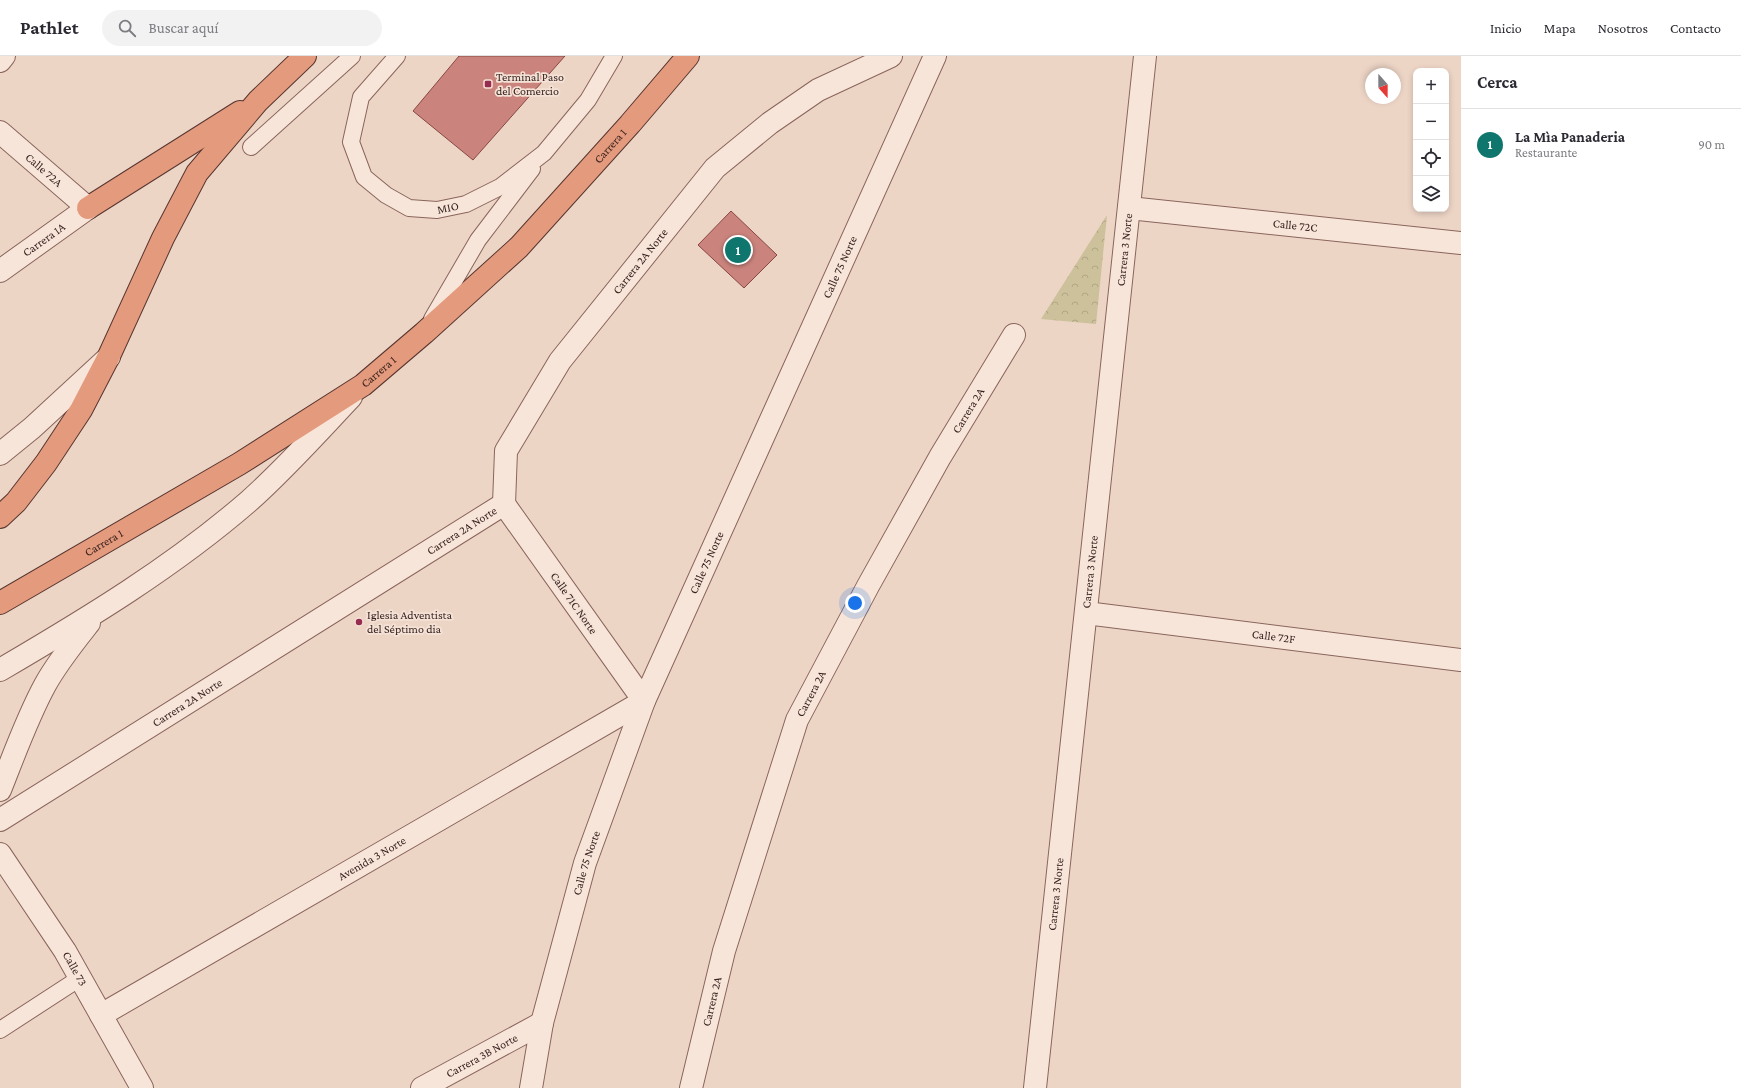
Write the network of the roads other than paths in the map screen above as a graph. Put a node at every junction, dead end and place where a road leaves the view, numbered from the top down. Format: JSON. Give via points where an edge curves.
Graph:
{"nodes":[{"id":1,"x":4,"y":56,"type":"edge"},
{"id":2,"x":305,"y":56,"type":"edge"},
{"id":3,"x":352,"y":56,"type":"edge"},
{"id":4,"x":397,"y":56,"type":"edge"},
{"id":5,"x":614,"y":56,"type":"edge"},
{"id":6,"x":688,"y":56,"type":"edge"},
{"id":7,"x":892,"y":56,"type":"edge"},
{"id":8,"x":936,"y":56,"type":"edge"},
{"id":9,"x":1146,"y":56,"type":"edge"},
{"id":10,"x":0,"y":61,"type":"edge"},
{"id":11,"x":258,"y":100,"type":"junction"},
{"id":12,"x":0,"y":132,"type":"edge"},
{"id":13,"x":251,"y":147,"type":"dead end"},
{"id":14,"x":544,"y":153,"type":"junction"},
{"id":15,"x":88,"y":208,"type":"junction"},
{"id":16,"x":1129,"y":208,"type":"junction"},
{"id":17,"x":1461,"y":243,"type":"edge"},
{"id":18,"x":0,"y":270,"type":"edge"},
{"id":19,"x":424,"y":333,"type":"junction"},
{"id":20,"x":1014,"y":335,"type":"dead end"},
{"id":21,"x":109,"y":356,"type":"junction"},
{"id":22,"x":363,"y":385,"type":"junction"},
{"id":23,"x":0,"y":454,"type":"edge"},
{"id":24,"x":504,"y":504,"type":"junction"},
{"id":25,"x":0,"y":518,"type":"edge"},
{"id":26,"x":0,"y":603,"type":"edge"},
{"id":27,"x":98,"y":612,"type":"junction"},
{"id":28,"x":1086,"y":613,"type":"junction"},
{"id":29,"x":1461,"y":660,"type":"edge"},
{"id":30,"x":0,"y":670,"type":"edge"},
{"id":31,"x":644,"y":701,"type":"junction"},
{"id":32,"x":0,"y":790,"type":"edge"},
{"id":33,"x":0,"y":820,"type":"edge"},
{"id":34,"x":0,"y":854,"type":"edge"},
{"id":35,"x":80,"y":978,"type":"junction"},
{"id":36,"x":101,"y":1015,"type":"junction"},
{"id":37,"x":542,"y":1023,"type":"junction"},
{"id":38,"x":0,"y":1030,"type":"edge"},
{"id":39,"x":142,"y":1088,"type":"edge"},
{"id":40,"x":422,"y":1088,"type":"edge"},
{"id":41,"x":531,"y":1088,"type":"edge"},
{"id":42,"x":691,"y":1088,"type":"edge"},
{"id":43,"x":1035,"y":1088,"type":"edge"}],
"edges":[{"from":1,"to":10,"type":"street"},
{"from":2,"to":11,"type":"highway"},
{"from":3,"to":13,"type":"lane"},
{"from":4,"to":14,"type":"lane","name":"MIO","via":[[360,97],[351,142],[364,177],[386,195],[409,208],[437,210],[466,204],[500,187]]},
{"from":5,"to":14,"type":"lane","name":"MIO","via":[[588,100]]},
{"from":6,"to":19,"type":"highway","name":"Carrera 1","via":[[519,247]]},
{"from":7,"to":24,"type":"street","name":"Carrera 2A Norte","via":[[818,90],[770,123],[715,168],[560,361],[506,451]]},
{"from":8,"to":31,"type":"street","name":"Calle 75 Norte"},
{"from":9,"to":16,"type":"street","name":"Carrera 3 Norte"},
{"from":11,"to":15,"type":"highway"},
{"from":11,"to":21,"type":"highway","via":[[197,173],[163,238]]},
{"from":12,"to":15,"type":"street","name":"Calle 72A"},
{"from":14,"to":19,"type":"lane","via":[[478,240]]},
{"from":15,"to":18,"type":"street","name":"Carrera 1A"},
{"from":16,"to":17,"type":"street","name":"Calle 72C"},
{"from":16,"to":28,"type":"street","name":"Carrera 3 Norte"},
{"from":19,"to":22,"type":"highway","name":"Carrera 1"},
{"from":20,"to":42,"type":"street","name":"Carrera 2A","via":[[936,464],[796,720],[724,951]]},
{"from":21,"to":23,"type":"street","via":[[32,428]]},
{"from":21,"to":25,"type":"highway","via":[[62,441],[16,502]]},
{"from":22,"to":26,"type":"highway","name":"Carrera 1","via":[[239,464]]},
{"from":22,"to":27,"type":"street","via":[[248,502],[198,543]]},
{"from":24,"to":31,"type":"street","name":"Calle 71C Norte"},
{"from":24,"to":33,"type":"street","name":"Carrera 2A Norte"},
{"from":27,"to":30,"type":"street"},
{"from":27,"to":32,"type":"street","via":[[45,684]]},
{"from":28,"to":29,"type":"street","name":"Calle 72F"},
{"from":28,"to":43,"type":"street","name":"Carrera 3 Norte"},
{"from":31,"to":36,"type":"street","name":"Avenida 3 Norte"},
{"from":31,"to":37,"type":"street","name":"Calle 75 Norte","via":[[585,863]]},
{"from":34,"to":35,"type":"street","name":"Calle 73"},
{"from":35,"to":36,"type":"street","name":"Calle 73"},
{"from":35,"to":38,"type":"lane"},
{"from":36,"to":39,"type":"street","name":"Calle 73"},
{"from":37,"to":40,"type":"street","name":"Carrera 3B Norte"},
{"from":37,"to":41,"type":"street","name":"Calle 75 Norte"}]}
